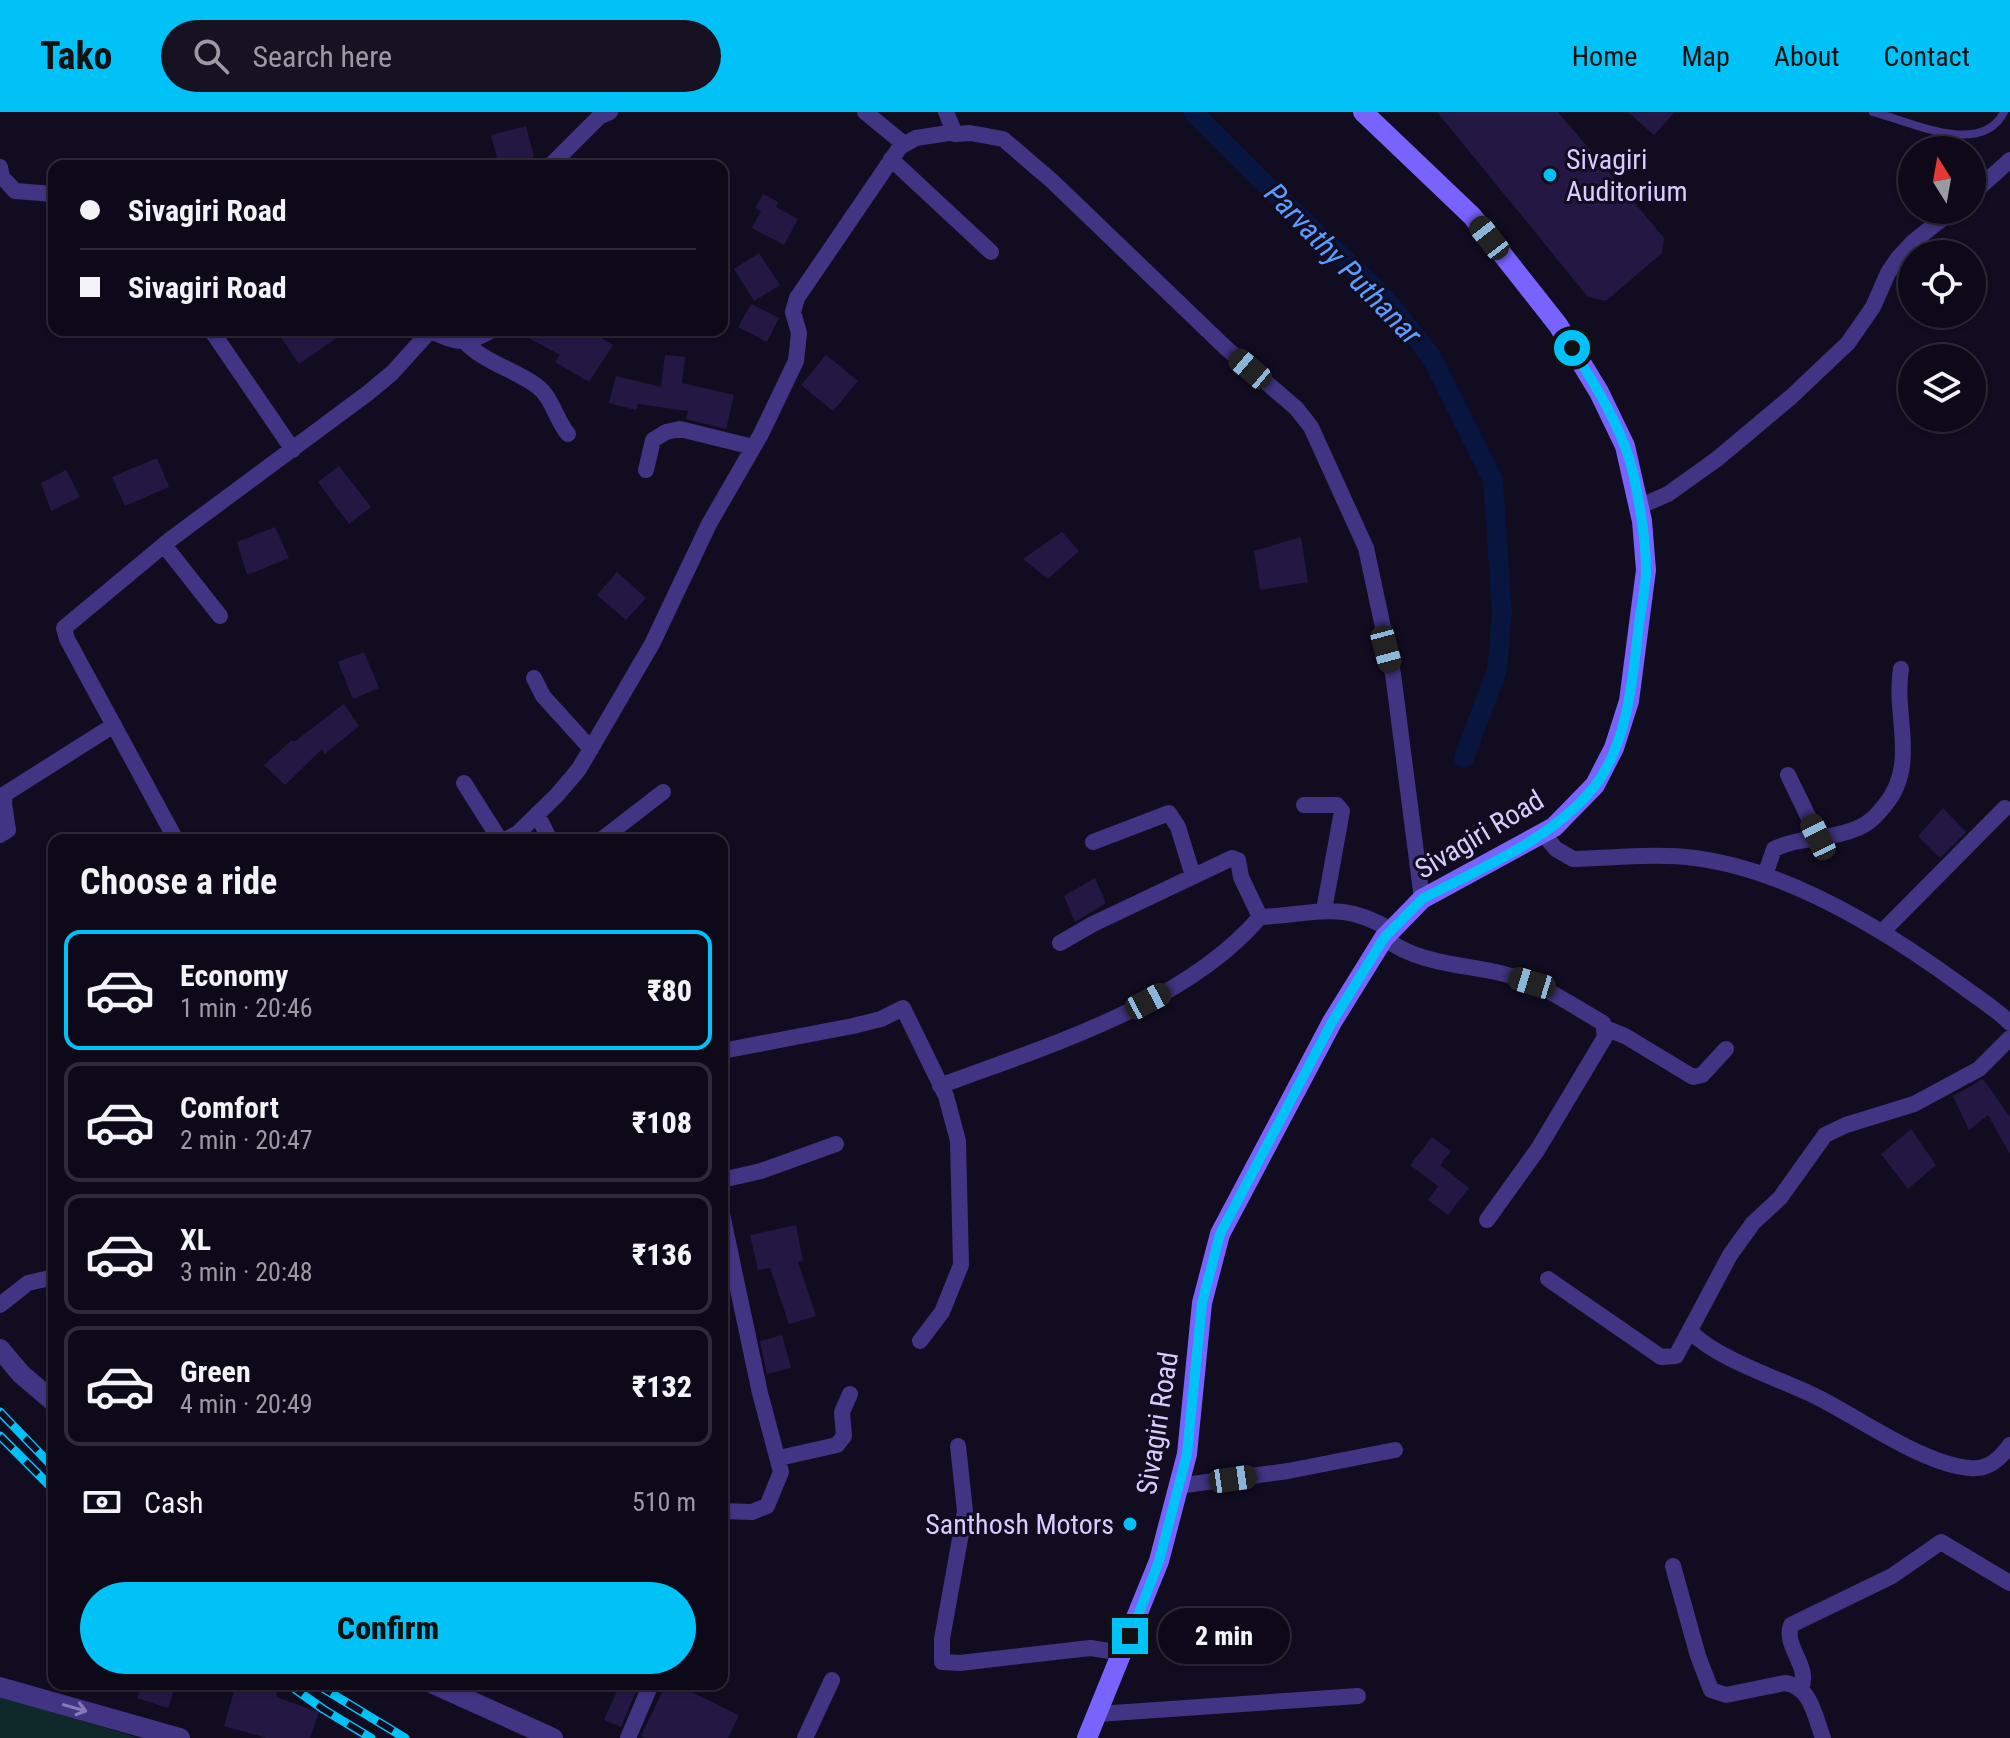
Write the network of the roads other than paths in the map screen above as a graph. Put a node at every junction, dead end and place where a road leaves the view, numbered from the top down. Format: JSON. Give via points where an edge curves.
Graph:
{"nodes":[{"id":1,"x":610,"y":112,"type":"edge"},
{"id":2,"x":865,"y":112,"type":"edge"},
{"id":3,"x":946,"y":112,"type":"edge"},
{"id":4,"x":1363,"y":112,"type":"edge"},
{"id":5,"x":1873,"y":112,"type":"edge"},
{"id":6,"x":2004,"y":112,"type":"edge"},
{"id":7,"x":955,"y":132,"type":"junction"},
{"id":8,"x":904,"y":144,"type":"junction"},
{"id":9,"x":891,"y":159,"type":"junction"},
{"id":10,"x":556,"y":160,"type":"edge"},
{"id":11,"x":2010,"y":160,"type":"edge"},
{"id":12,"x":0,"y":167,"type":"edge"},
{"id":13,"x":1986,"y":181,"type":"edge"},
{"id":14,"x":48,"y":194,"type":"edge"},
{"id":15,"x":1936,"y":224,"type":"edge"},
{"id":16,"x":991,"y":252,"type":"dead end"},
{"id":17,"x":215,"y":336,"type":"edge"},
{"id":18,"x":425,"y":336,"type":"edge"},
{"id":19,"x":442,"y":336,"type":"edge"},
{"id":20,"x":483,"y":336,"type":"edge"},
{"id":21,"x":465,"y":342,"type":"junction"},
{"id":22,"x":568,"y":434,"type":"dead end"},
{"id":23,"x":753,"y":447,"type":"junction"},
{"id":24,"x":293,"y":450,"type":"junction"},
{"id":25,"x":646,"y":470,"type":"dead end"},
{"id":26,"x":1638,"y":507,"type":"junction"},
{"id":27,"x":164,"y":545,"type":"junction"},
{"id":28,"x":220,"y":616,"type":"dead end"},
{"id":29,"x":1901,"y":669,"type":"dead end"},
{"id":30,"x":534,"y":678,"type":"dead end"},
{"id":31,"x":114,"y":725,"type":"junction"},
{"id":32,"x":591,"y":749,"type":"junction"},
{"id":33,"x":1788,"y":775,"type":"dead end"},
{"id":34,"x":464,"y":783,"type":"dead end"},
{"id":35,"x":663,"y":792,"type":"dead end"},
{"id":36,"x":1304,"y":805,"type":"dead end"},
{"id":37,"x":2005,"y":808,"type":"dead end"},
{"id":38,"x":537,"y":814,"type":"junction"},
{"id":39,"x":173,"y":834,"type":"edge"},
{"id":40,"x":498,"y":834,"type":"edge"},
{"id":41,"x":516,"y":834,"type":"edge"},
{"id":42,"x":547,"y":834,"type":"edge"},
{"id":43,"x":609,"y":834,"type":"edge"},
{"id":44,"x":0,"y":835,"type":"edge"},
{"id":45,"x":1544,"y":835,"type":"junction"},
{"id":46,"x":1818,"y":837,"type":"junction"},
{"id":47,"x":1093,"y":842,"type":"dead end"},
{"id":48,"x":1765,"y":875,"type":"junction"},
{"id":49,"x":1193,"y":876,"type":"junction"},
{"id":50,"x":1422,"y":899,"type":"junction"},
{"id":51,"x":1324,"y":910,"type":"junction"},
{"id":52,"x":1260,"y":917,"type":"junction"},
{"id":53,"x":1882,"y":932,"type":"junction"},
{"id":54,"x":1388,"y":934,"type":"junction"},
{"id":55,"x":1060,"y":943,"type":"dead end"},
{"id":56,"x":2010,"y":1023,"type":"edge"},
{"id":57,"x":1605,"y":1028,"type":"junction"},
{"id":58,"x":2010,"y":1038,"type":"edge"},
{"id":59,"x":1726,"y":1049,"type":"dead end"},
{"id":60,"x":728,"y":1050,"type":"edge"},
{"id":61,"x":940,"y":1086,"type":"junction"},
{"id":62,"x":836,"y":1144,"type":"dead end"},
{"id":63,"x":728,"y":1179,"type":"edge"},
{"id":64,"x":1487,"y":1220,"type":"dead end"},
{"id":65,"x":728,"y":1242,"type":"edge"},
{"id":66,"x":48,"y":1278,"type":"edge"},
{"id":67,"x":1548,"y":1279,"type":"dead end"},
{"id":68,"x":0,"y":1305,"type":"edge"},
{"id":69,"x":1691,"y":1332,"type":"junction"},
{"id":70,"x":920,"y":1341,"type":"dead end"},
{"id":71,"x":0,"y":1349,"type":"edge"},
{"id":72,"x":850,"y":1394,"type":"dead end"},
{"id":73,"x":48,"y":1397,"type":"edge"},
{"id":74,"x":2010,"y":1445,"type":"edge"},
{"id":75,"x":958,"y":1446,"type":"dead end"},
{"id":76,"x":1395,"y":1450,"type":"dead end"},
{"id":77,"x":779,"y":1458,"type":"junction"},
{"id":78,"x":1178,"y":1486,"type":"junction"},
{"id":79,"x":728,"y":1511,"type":"edge"},
{"id":80,"x":1673,"y":1566,"type":"dead end"},
{"id":81,"x":2010,"y":1583,"type":"edge"},
{"id":82,"x":1123,"y":1653,"type":"junction"},
{"id":83,"x":832,"y":1680,"type":"dead end"},
{"id":84,"x":0,"y":1687,"type":"edge"},
{"id":85,"x":1801,"y":1688,"type":"junction"},
{"id":86,"x":446,"y":1690,"type":"edge"},
{"id":87,"x":648,"y":1690,"type":"edge"},
{"id":88,"x":1358,"y":1696,"type":"dead end"},
{"id":89,"x":1098,"y":1714,"type":"junction"},
{"id":90,"x":180,"y":1738,"type":"edge"},
{"id":91,"x":553,"y":1738,"type":"edge"},
{"id":92,"x":628,"y":1738,"type":"edge"},
{"id":93,"x":805,"y":1738,"type":"edge"},
{"id":94,"x":1087,"y":1738,"type":"edge"},
{"id":95,"x":1823,"y":1738,"type":"edge"}],
"edges":[{"from":1,"to":10,"type":"street"},
{"from":2,"to":8,"type":"street"},
{"from":3,"to":7,"type":"street"},
{"from":4,"to":26,"type":"main road","name":"Sivagiri Road","via":[[1472,216],[1558,325],[1625,446]]},
{"from":5,"to":6,"type":"lane","via":[[1963,135],[1992,128]]},
{"from":7,"to":8,"type":"street"},
{"from":7,"to":50,"type":"street","via":[[1003,139],[1311,427],[1366,548],[1393,674]]},
{"from":8,"to":9,"type":"street"},
{"from":9,"to":16,"type":"street"},
{"from":9,"to":23,"type":"street","via":[[797,298],[793,317],[799,353]]},
{"from":11,"to":13,"type":"street"},
{"from":12,"to":14,"type":"street","via":[[15,191]]},
{"from":15,"to":26,"type":"street","via":[[1898,258],[1848,343],[1717,459],[1668,494]]},
{"from":17,"to":24,"type":"street"},
{"from":18,"to":24,"type":"street","via":[[392,373]]},
{"from":19,"to":21,"type":"street"},
{"from":20,"to":21,"type":"street"},
{"from":21,"to":22,"type":"street","via":[[538,386]]},
{"from":23,"to":25,"type":"street","via":[[680,429],[666,432],[653,440]]},
{"from":23,"to":32,"type":"street","via":[[709,524],[652,644]]},
{"from":24,"to":27,"type":"street"},
{"from":26,"to":45,"type":"main road","name":"Sivagiri Road","via":[[1646,570],[1629,701],[1595,785]]},
{"from":27,"to":28,"type":"street"},
{"from":27,"to":31,"type":"street","via":[[64,628]]},
{"from":29,"to":46,"type":"street","via":[[1900,782],[1873,820]]},
{"from":30,"to":32,"type":"street","via":[[543,696]]},
{"from":31,"to":39,"type":"street"},
{"from":31,"to":44,"type":"street","via":[[5,794],[8,830]]},
{"from":32,"to":38,"type":"street"},
{"from":33,"to":46,"type":"street"},
{"from":34,"to":40,"type":"street"},
{"from":35,"to":43,"type":"street"},
{"from":36,"to":51,"type":"street","via":[[1337,805],[1342,811]]},
{"from":37,"to":53,"type":"street"},
{"from":38,"to":41,"type":"street"},
{"from":38,"to":42,"type":"street"},
{"from":45,"to":48,"type":"street","via":[[1573,859],[1693,858]]},
{"from":45,"to":50,"type":"main road","name":"Sivagiri Road"},
{"from":46,"to":48,"type":"street","via":[[1774,849]]},
{"from":47,"to":49,"type":"street","via":[[1169,813]]},
{"from":48,"to":53,"type":"street"},
{"from":49,"to":52,"type":"street","via":[[1236,858]]},
{"from":49,"to":55,"type":"street"},
{"from":50,"to":54,"type":"main road","name":"Sivagiri Road"},
{"from":51,"to":52,"type":"street"},
{"from":51,"to":54,"type":"street","via":[[1371,918]]},
{"from":52,"to":61,"type":"street","via":[[1241,939],[1175,987],[1062,1040]]},
{"from":53,"to":56,"type":"street"},
{"from":54,"to":57,"type":"street","via":[[1401,951],[1424,959],[1532,983]]},
{"from":54,"to":78,"type":"main road","name":"Sivagiri Road","via":[[1332,1022],[1220,1234],[1202,1303],[1187,1454]]},
{"from":57,"to":59,"type":"street","via":[[1693,1077],[1702,1075]]},
{"from":57,"to":64,"type":"street","via":[[1605,1037],[1538,1149]]},
{"from":58,"to":69,"type":"street","via":[[1979,1069],[1914,1104],[1825,1135],[1730,1255]]},
{"from":60,"to":61,"type":"street","via":[[853,1026],[903,1008]]},
{"from":61,"to":70,"type":"street","via":[[958,1141],[961,1265],[942,1312]]},
{"from":62,"to":63,"type":"street"},
{"from":65,"to":77,"type":"street"},
{"from":66,"to":68,"type":"street","via":[[28,1283]]},
{"from":67,"to":69,"type":"street","via":[[1663,1358],[1676,1356]]},
{"from":69,"to":74,"type":"street","via":[[1725,1355],[1946,1463],[1971,1469],[1990,1465]]},
{"from":71,"to":73,"type":"street"},
{"from":72,"to":77,"type":"street","via":[[842,1412],[843,1440]]},
{"from":75,"to":82,"type":"street","via":[[965,1511],[942,1662],[1090,1648]]},
{"from":76,"to":78,"type":"street"},
{"from":77,"to":79,"type":"street","via":[[781,1472],[767,1506]]},
{"from":78,"to":82,"type":"main road","name":"Sivagiri Road","via":[[1159,1561]]},
{"from":80,"to":85,"type":"street","via":[[1711,1690],[1726,1695],[1785,1683]]},
{"from":81,"to":85,"type":"street","via":[[1941,1542],[1892,1576],[1791,1625],[1789,1635],[1804,1676]]},
{"from":82,"to":89,"type":"main road","name":"Sivagiri Road"},
{"from":83,"to":93,"type":"street"},
{"from":84,"to":90,"type":"street","one_way":true},
{"from":85,"to":95,"type":"street"},
{"from":86,"to":91,"type":"street"},
{"from":87,"to":92,"type":"street"},
{"from":88,"to":89,"type":"street"},
{"from":89,"to":94,"type":"main road","name":"Sivagiri Road"}]}
